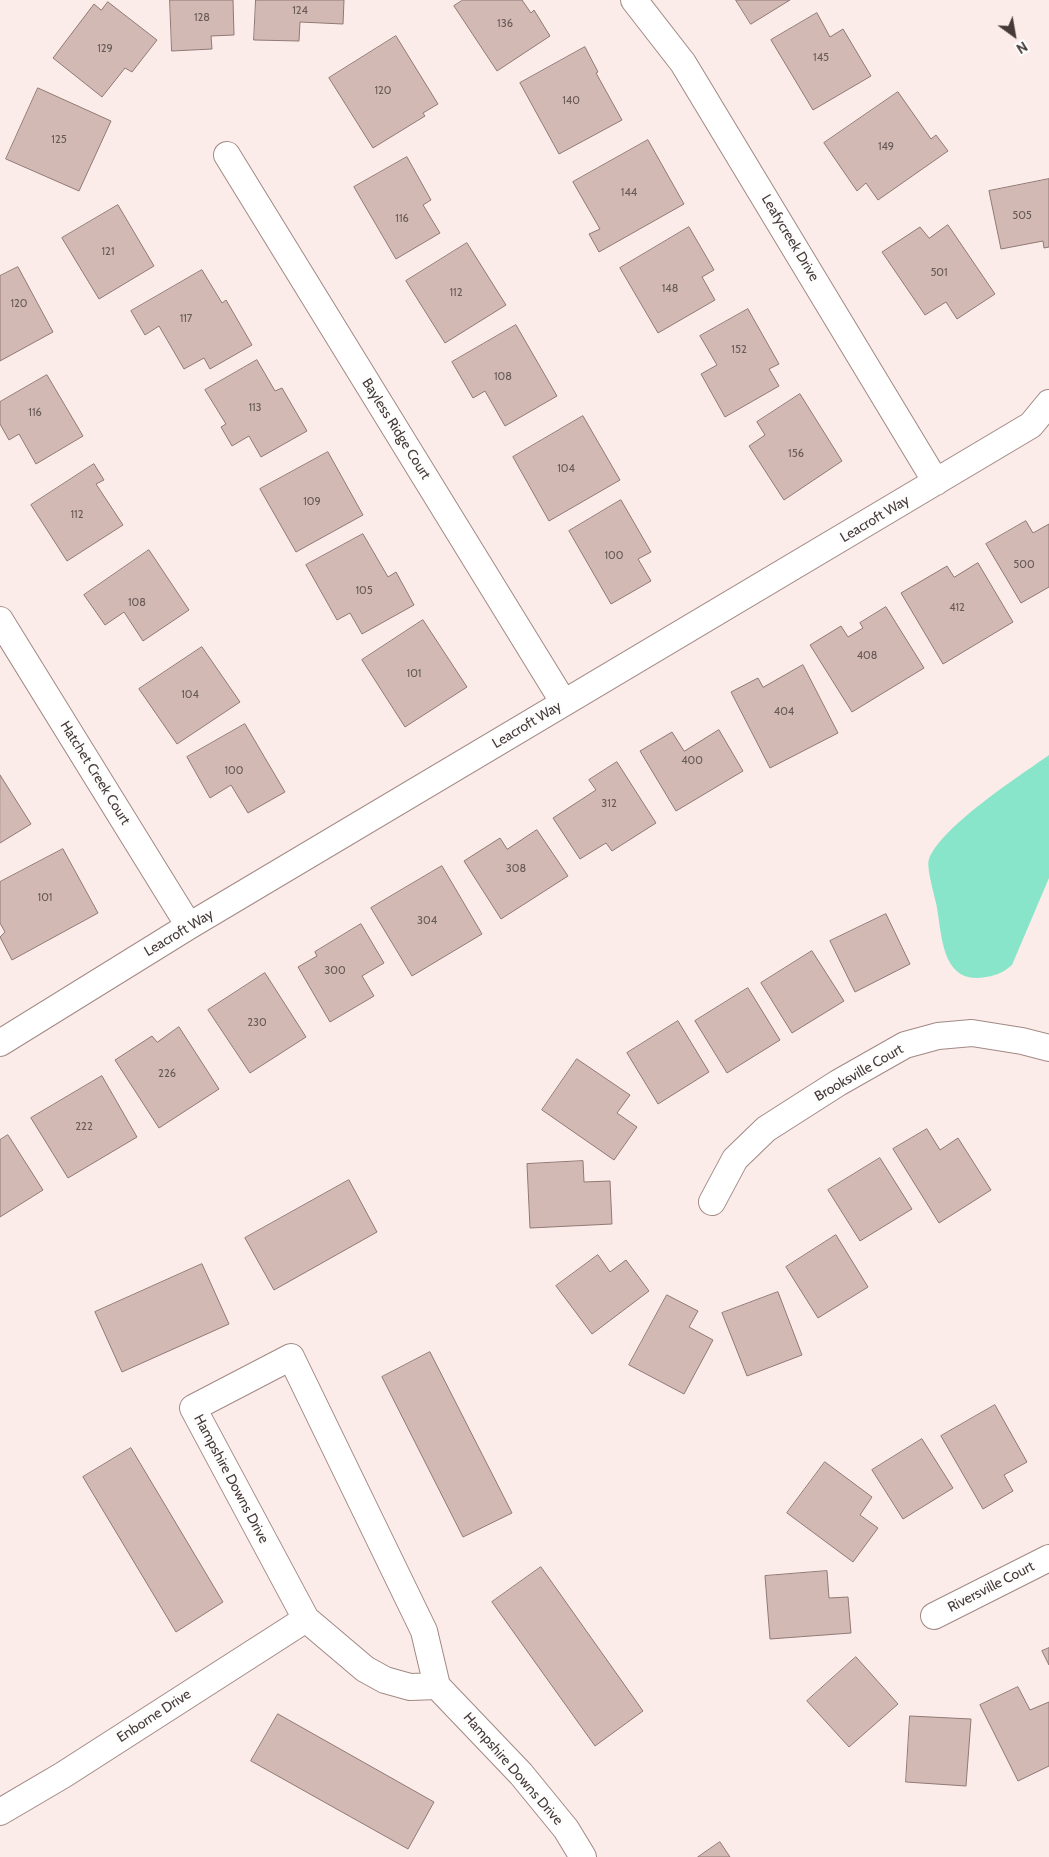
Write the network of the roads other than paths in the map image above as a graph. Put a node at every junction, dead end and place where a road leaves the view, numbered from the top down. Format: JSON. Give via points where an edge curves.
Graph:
{"nodes":[{"id":1,"x":634,"y":0,"type":"edge"},
{"id":2,"x":227,"y":155,"type":"dead end"},
{"id":3,"x":1049,"y":404,"type":"edge"},
{"id":4,"x":936,"y":482,"type":"junction"},
{"id":5,"x":0,"y":620,"type":"edge"},
{"id":6,"x":564,"y":703,"type":"junction"},
{"id":7,"x":189,"y":926,"type":"junction"},
{"id":8,"x":0,"y":1042,"type":"edge"},
{"id":9,"x":1049,"y":1048,"type":"edge"},
{"id":10,"x":712,"y":1202,"type":"dead end"},
{"id":11,"x":1049,"y":1558,"type":"edge"},
{"id":12,"x":934,"y":1616,"type":"dead end"},
{"id":13,"x":306,"y":1619,"type":"junction"},
{"id":14,"x":437,"y":1686,"type":"junction"},
{"id":15,"x":0,"y":1812,"type":"edge"},
{"id":16,"x":583,"y":1857,"type":"edge"}],
"edges":[{"from":1,"to":4,"type":"street","name":"Leafycreek Drive","via":[[699,88]]},
{"from":2,"to":6,"type":"street","name":"Bayless Ridge Court"},
{"from":3,"to":4,"type":"street","name":"Leacroft Way","via":[[1031,425]]},
{"from":4,"to":6,"type":"street","name":"Leacroft Way"},
{"from":5,"to":7,"type":"street","name":"Hatchet Creek Court"},
{"from":6,"to":7,"type":"street","name":"Leacroft Way"},
{"from":7,"to":8,"type":"street","name":"Leacroft Way"},
{"from":9,"to":10,"type":"street","name":"Brooksville Court","via":[[972,1033],[938,1036],[905,1045],[766,1129],[734,1159]]},
{"from":11,"to":12,"type":"street","name":"Riversville Court"},
{"from":13,"to":14,"type":"street","name":"Hampshire Downs Drive","via":[[350,1657],[385,1680],[410,1687]]},
{"from":13,"to":14,"type":"street","name":"Hampshire Downs Drive","via":[[193,1408],[291,1357],[424,1631]]},
{"from":13,"to":15,"type":"street","name":"Enborne Drive"},
{"from":14,"to":16,"type":"street","name":"Hampshire Downs Drive","via":[[521,1774],[566,1829]]}]}
